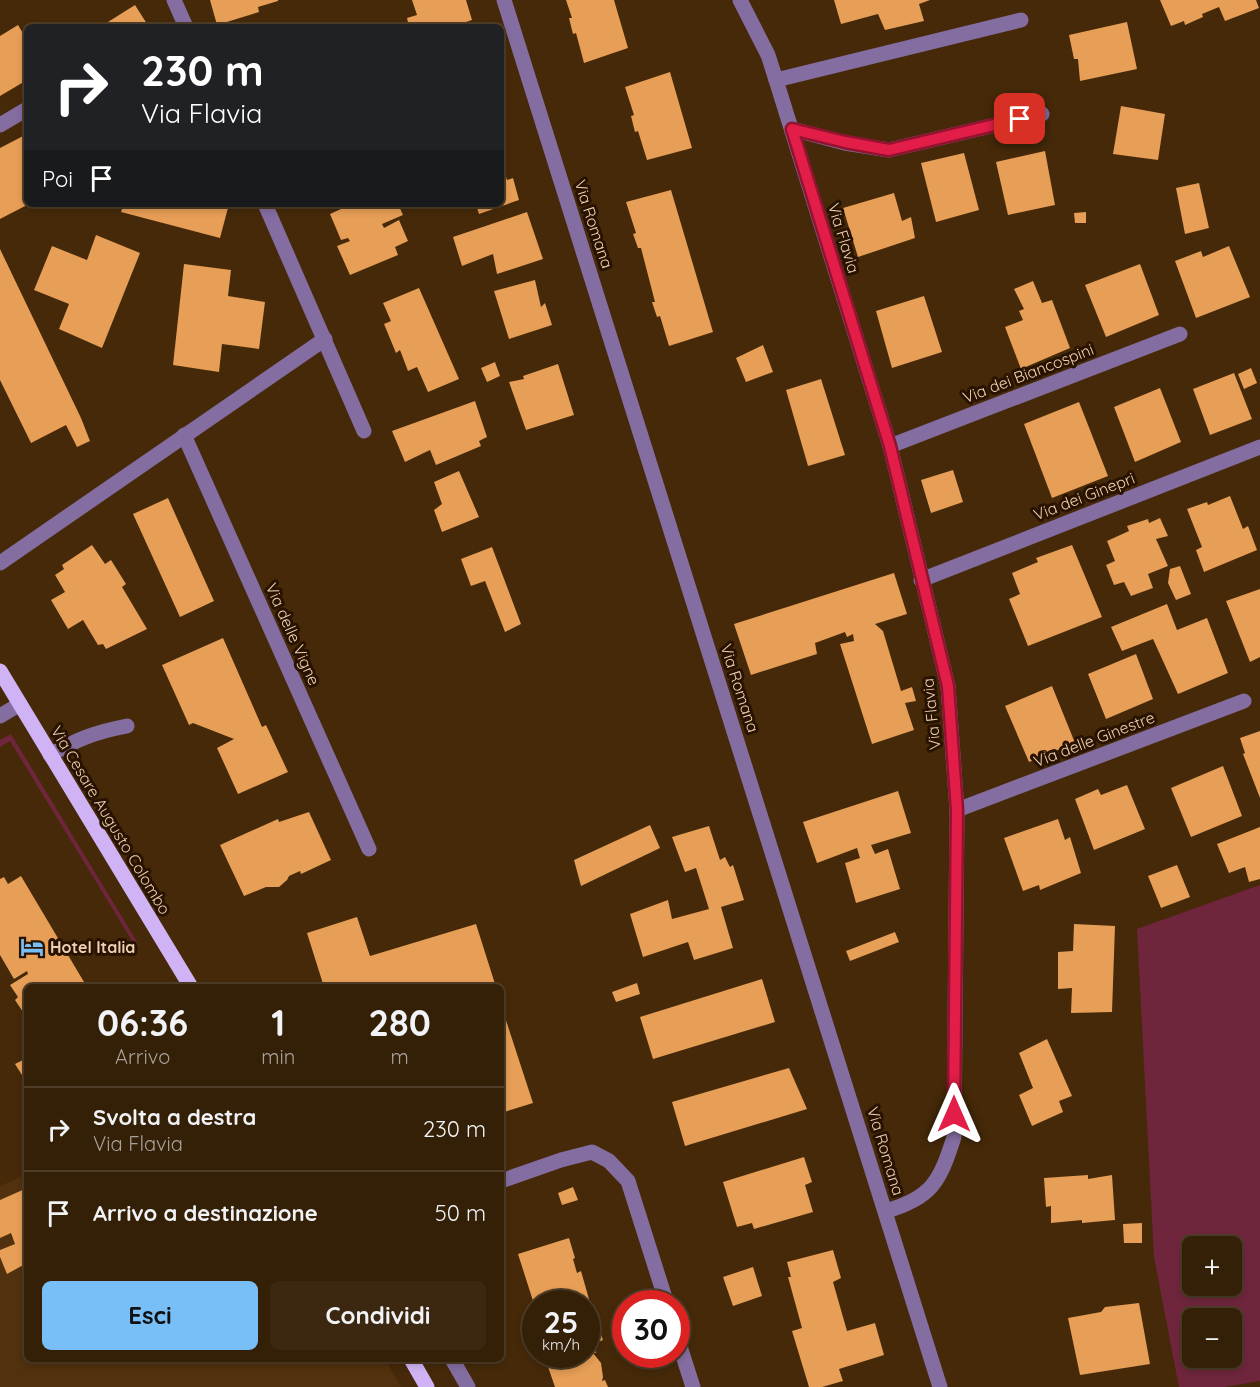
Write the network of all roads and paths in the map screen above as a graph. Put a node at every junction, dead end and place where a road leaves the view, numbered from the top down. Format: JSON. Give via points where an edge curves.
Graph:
{"nodes":[{"id":1,"x":174,"y":0,"type":"edge"},
{"id":2,"x":504,"y":0,"type":"edge"},
{"id":3,"x":740,"y":0,"type":"edge"},
{"id":4,"x":1021,"y":20,"type":"dead end"},
{"id":5,"x":185,"y":24,"type":"edge"},
{"id":6,"x":776,"y":80,"type":"junction"},
{"id":7,"x":24,"y":111,"type":"edge"},
{"id":8,"x":1042,"y":114,"type":"dead end"},
{"id":9,"x":0,"y":125,"type":"edge"},
{"id":10,"x":792,"y":129,"type":"junction"},
{"id":11,"x":266,"y":207,"type":"edge"},
{"id":12,"x":1179,"y":334,"type":"dead end"},
{"id":13,"x":325,"y":339,"type":"junction"},
{"id":14,"x":364,"y":431,"type":"dead end"},
{"id":15,"x":184,"y":435,"type":"junction"},
{"id":16,"x":890,"y":446,"type":"junction"},
{"id":17,"x":1260,"y":447,"type":"edge"},
{"id":18,"x":0,"y":563,"type":"edge"},
{"id":19,"x":921,"y":580,"type":"junction"},
{"id":20,"x":0,"y":671,"type":"edge"},
{"id":21,"x":1244,"y":701,"type":"dead end"},
{"id":22,"x":20,"y":704,"type":"junction"},
{"id":23,"x":0,"y":716,"type":"edge"},
{"id":24,"x":127,"y":726,"type":"dead end"},
{"id":25,"x":50,"y":755,"type":"junction"},
{"id":26,"x":957,"y":810,"type":"junction"},
{"id":27,"x":369,"y":849,"type":"dead end"},
{"id":28,"x":189,"y":984,"type":"edge"},
{"id":29,"x":504,"y":1180,"type":"edge"},
{"id":30,"x":886,"y":1211,"type":"junction"},
{"id":31,"x":663,"y":1290,"type":"edge"},
{"id":32,"x":413,"y":1362,"type":"edge"},
{"id":33,"x":454,"y":1362,"type":"edge"},
{"id":34,"x":687,"y":1368,"type":"edge"},
{"id":35,"x":427,"y":1387,"type":"edge"},
{"id":36,"x":468,"y":1387,"type":"edge"},
{"id":37,"x":693,"y":1387,"type":"edge"},
{"id":38,"x":940,"y":1387,"type":"edge"}],
"edges":[{"from":1,"to":5,"type":"street"},
{"from":2,"to":30,"type":"street","name":"Via Romana"},
{"from":3,"to":6,"type":"street","name":"Via Flavia"},
{"from":4,"to":6,"type":"street"},
{"from":6,"to":10,"type":"street","name":"Via Flavia"},
{"from":7,"to":9,"type":"street"},
{"from":8,"to":10,"type":"street","via":[[889,150]]},
{"from":10,"to":16,"type":"street","name":"Via Flavia"},
{"from":11,"to":13,"type":"street"},
{"from":12,"to":16,"type":"street","name":"Via dei Biancospini"},
{"from":13,"to":14,"type":"street"},
{"from":13,"to":15,"type":"street"},
{"from":15,"to":18,"type":"street"},
{"from":15,"to":27,"type":"street","name":"Via delle Vigne"},
{"from":16,"to":19,"type":"street","name":"Via Flavia"},
{"from":17,"to":19,"type":"street","name":"Via dei Ginepri"},
{"from":19,"to":26,"type":"street","name":"Via Flavia","via":[[948,686]]},
{"from":20,"to":22,"type":"main road","name":"Via Cesare Augusto Colombo"},
{"from":21,"to":26,"type":"street","name":"Via delle Ginestre"},
{"from":22,"to":23,"type":"street"},
{"from":22,"to":25,"type":"main road","name":"Via Cesare Augusto Colombo"},
{"from":24,"to":25,"type":"street","via":[[77,739]]},
{"from":25,"to":28,"type":"main road","name":"Via Cesare Augusto Colombo"},
{"from":26,"to":30,"type":"street","name":"Via Flavia","via":[[954,1137],[944,1171],[927,1192],[902,1207]]},
{"from":29,"to":31,"type":"street","via":[[592,1152],[609,1161],[628,1181]]},
{"from":30,"to":38,"type":"street","name":"Via Romana"},
{"from":32,"to":35,"type":"main road"},
{"from":33,"to":36,"type":"street"},
{"from":34,"to":37,"type":"street"}]}
